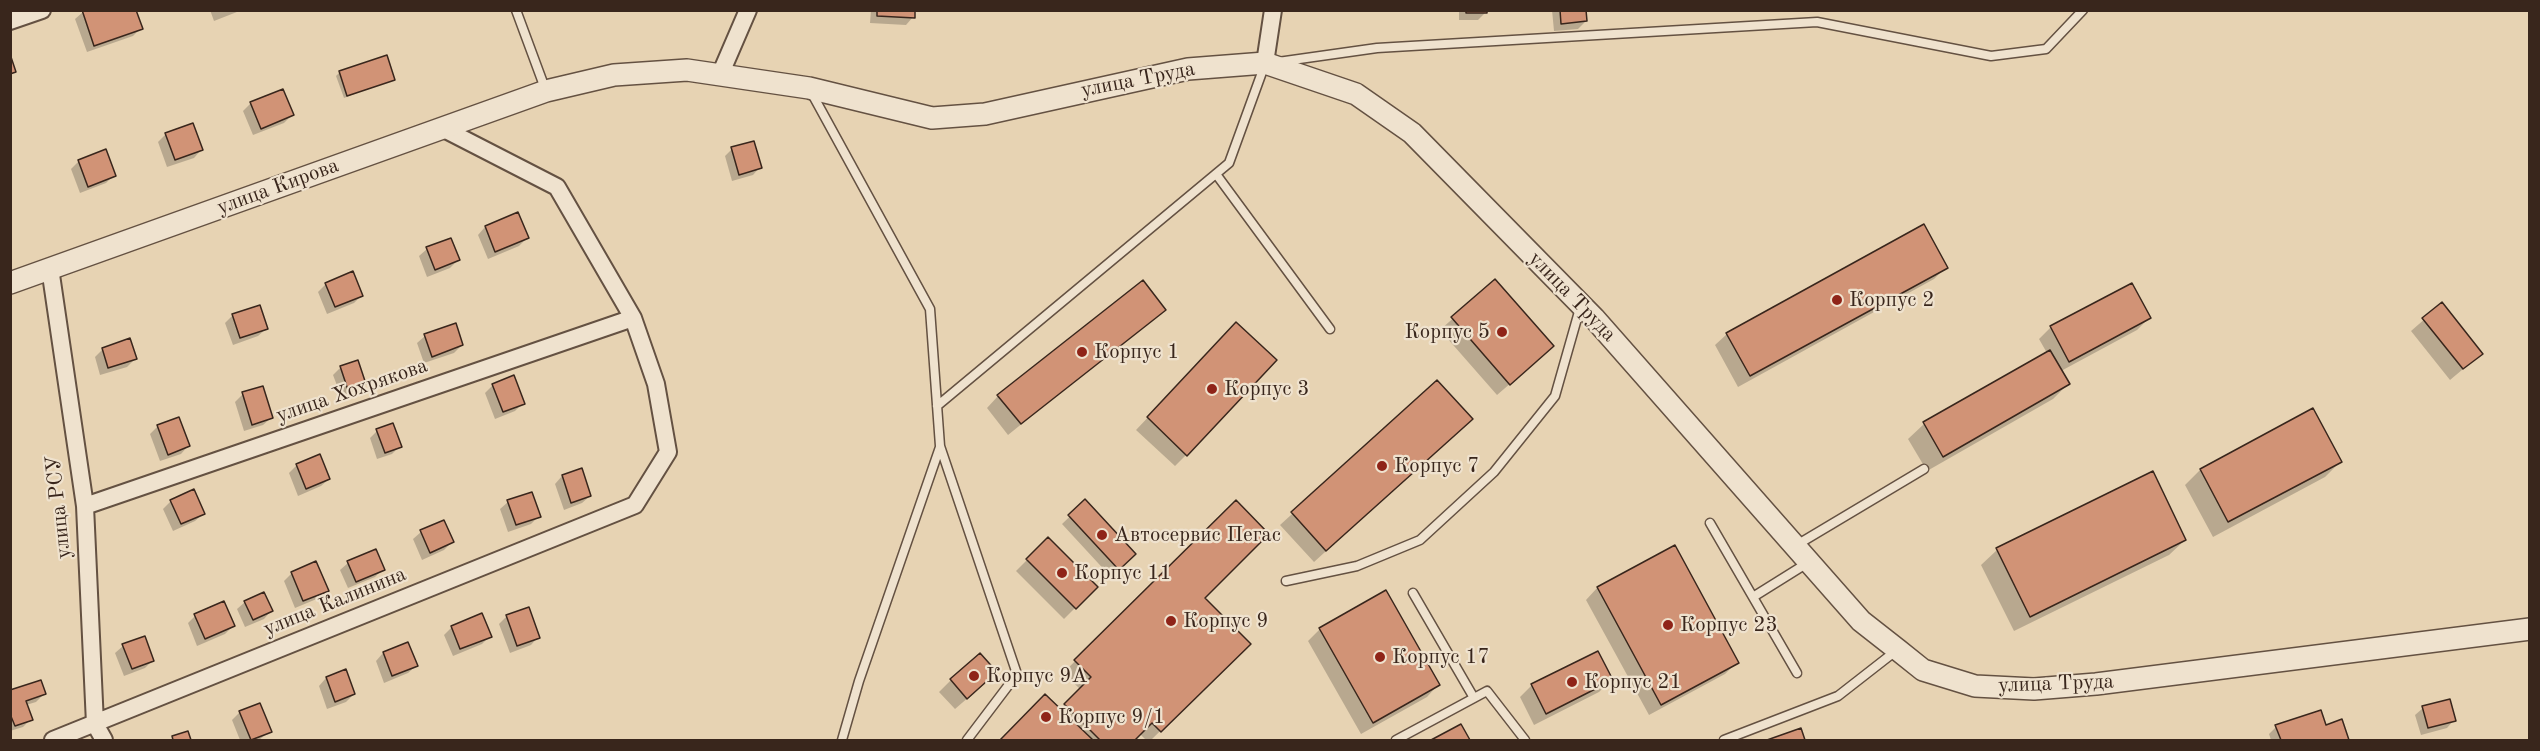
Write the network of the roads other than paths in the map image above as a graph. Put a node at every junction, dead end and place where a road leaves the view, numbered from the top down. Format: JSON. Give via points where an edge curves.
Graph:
{"nodes":[{"id":1,"x":42,"y":10,"type":"edge"},
{"id":2,"x":516,"y":10,"type":"edge"},
{"id":3,"x":748,"y":10,"type":"edge"},
{"id":4,"x":2083,"y":10,"type":"edge"},
{"id":5,"x":1271,"y":12,"type":"edge"},
{"id":6,"x":10,"y":21,"type":"edge"},
{"id":7,"x":1265,"y":63,"type":"junction"},
{"id":8,"x":720,"y":75,"type":"junction"},
{"id":9,"x":809,"y":88,"type":"junction"},
{"id":10,"x":546,"y":91,"type":"junction"},
{"id":11,"x":442,"y":128,"type":"junction"},
{"id":12,"x":1216,"y":174,"type":"junction"},
{"id":13,"x":50,"y":268,"type":"junction"},
{"id":14,"x":10,"y":283,"type":"edge"},
{"id":15,"x":1581,"y":304,"type":"junction"},
{"id":16,"x":633,"y":318,"type":"junction"},
{"id":17,"x":1330,"y":329,"type":"dead end"},
{"id":18,"x":937,"y":406,"type":"junction"},
{"id":19,"x":940,"y":446,"type":"junction"},
{"id":20,"x":1924,"y":469,"type":"dead end"},
{"id":21,"x":85,"y":506,"type":"junction"},
{"id":22,"x":1710,"y":523,"type":"dead end"},
{"id":23,"x":1802,"y":554,"type":"junction"},
{"id":24,"x":1286,"y":581,"type":"dead end"},
{"id":25,"x":1413,"y":593,"type":"dead end"},
{"id":26,"x":1753,"y":597,"type":"junction"},
{"id":27,"x":2529,"y":629,"type":"edge"},
{"id":28,"x":1898,"y":650,"type":"junction"},
{"id":29,"x":1797,"y":673,"type":"dead end"},
{"id":30,"x":1474,"y":698,"type":"junction"},
{"id":31,"x":95,"y":724,"type":"junction"},
{"id":32,"x":53,"y":741,"type":"edge"},
{"id":33,"x":104,"y":741,"type":"edge"},
{"id":34,"x":842,"y":741,"type":"edge"},
{"id":35,"x":967,"y":741,"type":"edge"},
{"id":36,"x":1396,"y":741,"type":"edge"},
{"id":37,"x":1525,"y":741,"type":"edge"},
{"id":38,"x":1724,"y":741,"type":"edge"}],
"edges":[{"from":1,"to":6,"type":"street"},
{"from":2,"to":10,"type":"lane"},
{"from":3,"to":8,"type":"street"},
{"from":4,"to":7,"type":"lane","via":[[2046,50],[1991,56],[1817,22],[1377,48]]},
{"from":5,"to":7,"type":"street"},
{"from":7,"to":9,"type":"street","name":"улица Труда","via":[[1188,69],[985,114],[932,118]]},
{"from":7,"to":12,"type":"lane","via":[[1229,163]]},
{"from":7,"to":15,"type":"street","name":"улица Труда","via":[[1356,94],[1412,133]]},
{"from":8,"to":9,"type":"street","name":"улица Труда"},
{"from":8,"to":10,"type":"street","name":"улица Труда","via":[[687,70],[614,75]]},
{"from":9,"to":18,"type":"lane","via":[[930,309]]},
{"from":10,"to":11,"type":"street","name":"улица Кирова"},
{"from":11,"to":13,"type":"street","name":"улица Кирова"},
{"from":11,"to":16,"type":"street","via":[[558,187]]},
{"from":12,"to":17,"type":"lane"},
{"from":12,"to":18,"type":"lane"},
{"from":13,"to":14,"type":"street","name":"улица Кирова"},
{"from":13,"to":21,"type":"street","name":"улица РСУ"},
{"from":15,"to":23,"type":"street","name":"улица Труда"},
{"from":15,"to":24,"type":"lane","via":[[1556,396],[1494,472],[1420,540],[1358,566]]},
{"from":16,"to":21,"type":"street","name":"улица Хохрякова"},
{"from":16,"to":31,"type":"street","name":"улица Калинина","via":[[657,384],[668,452],[635,505]]},
{"from":18,"to":19,"type":"lane"},
{"from":19,"to":34,"type":"lane"},
{"from":19,"to":35,"type":"lane","via":[[1017,674]]},
{"from":20,"to":23,"type":"lane"},
{"from":21,"to":31,"type":"street","name":"улица РСУ"},
{"from":22,"to":26,"type":"lane"},
{"from":23,"to":26,"type":"lane"},
{"from":23,"to":28,"type":"street","name":"улица Труда","via":[[1861,621]]},
{"from":25,"to":30,"type":"lane"},
{"from":26,"to":29,"type":"lane"},
{"from":27,"to":28,"type":"street","name":"улица Труда","via":[[2034,689],[1976,686],[1923,670]]},
{"from":28,"to":38,"type":"lane","via":[[1838,696]]},
{"from":30,"to":36,"type":"lane"},
{"from":30,"to":37,"type":"lane","via":[[1487,691]]},
{"from":31,"to":32,"type":"street","name":"улица Калинина"},
{"from":31,"to":33,"type":"street","name":"улица РСУ"}]}
